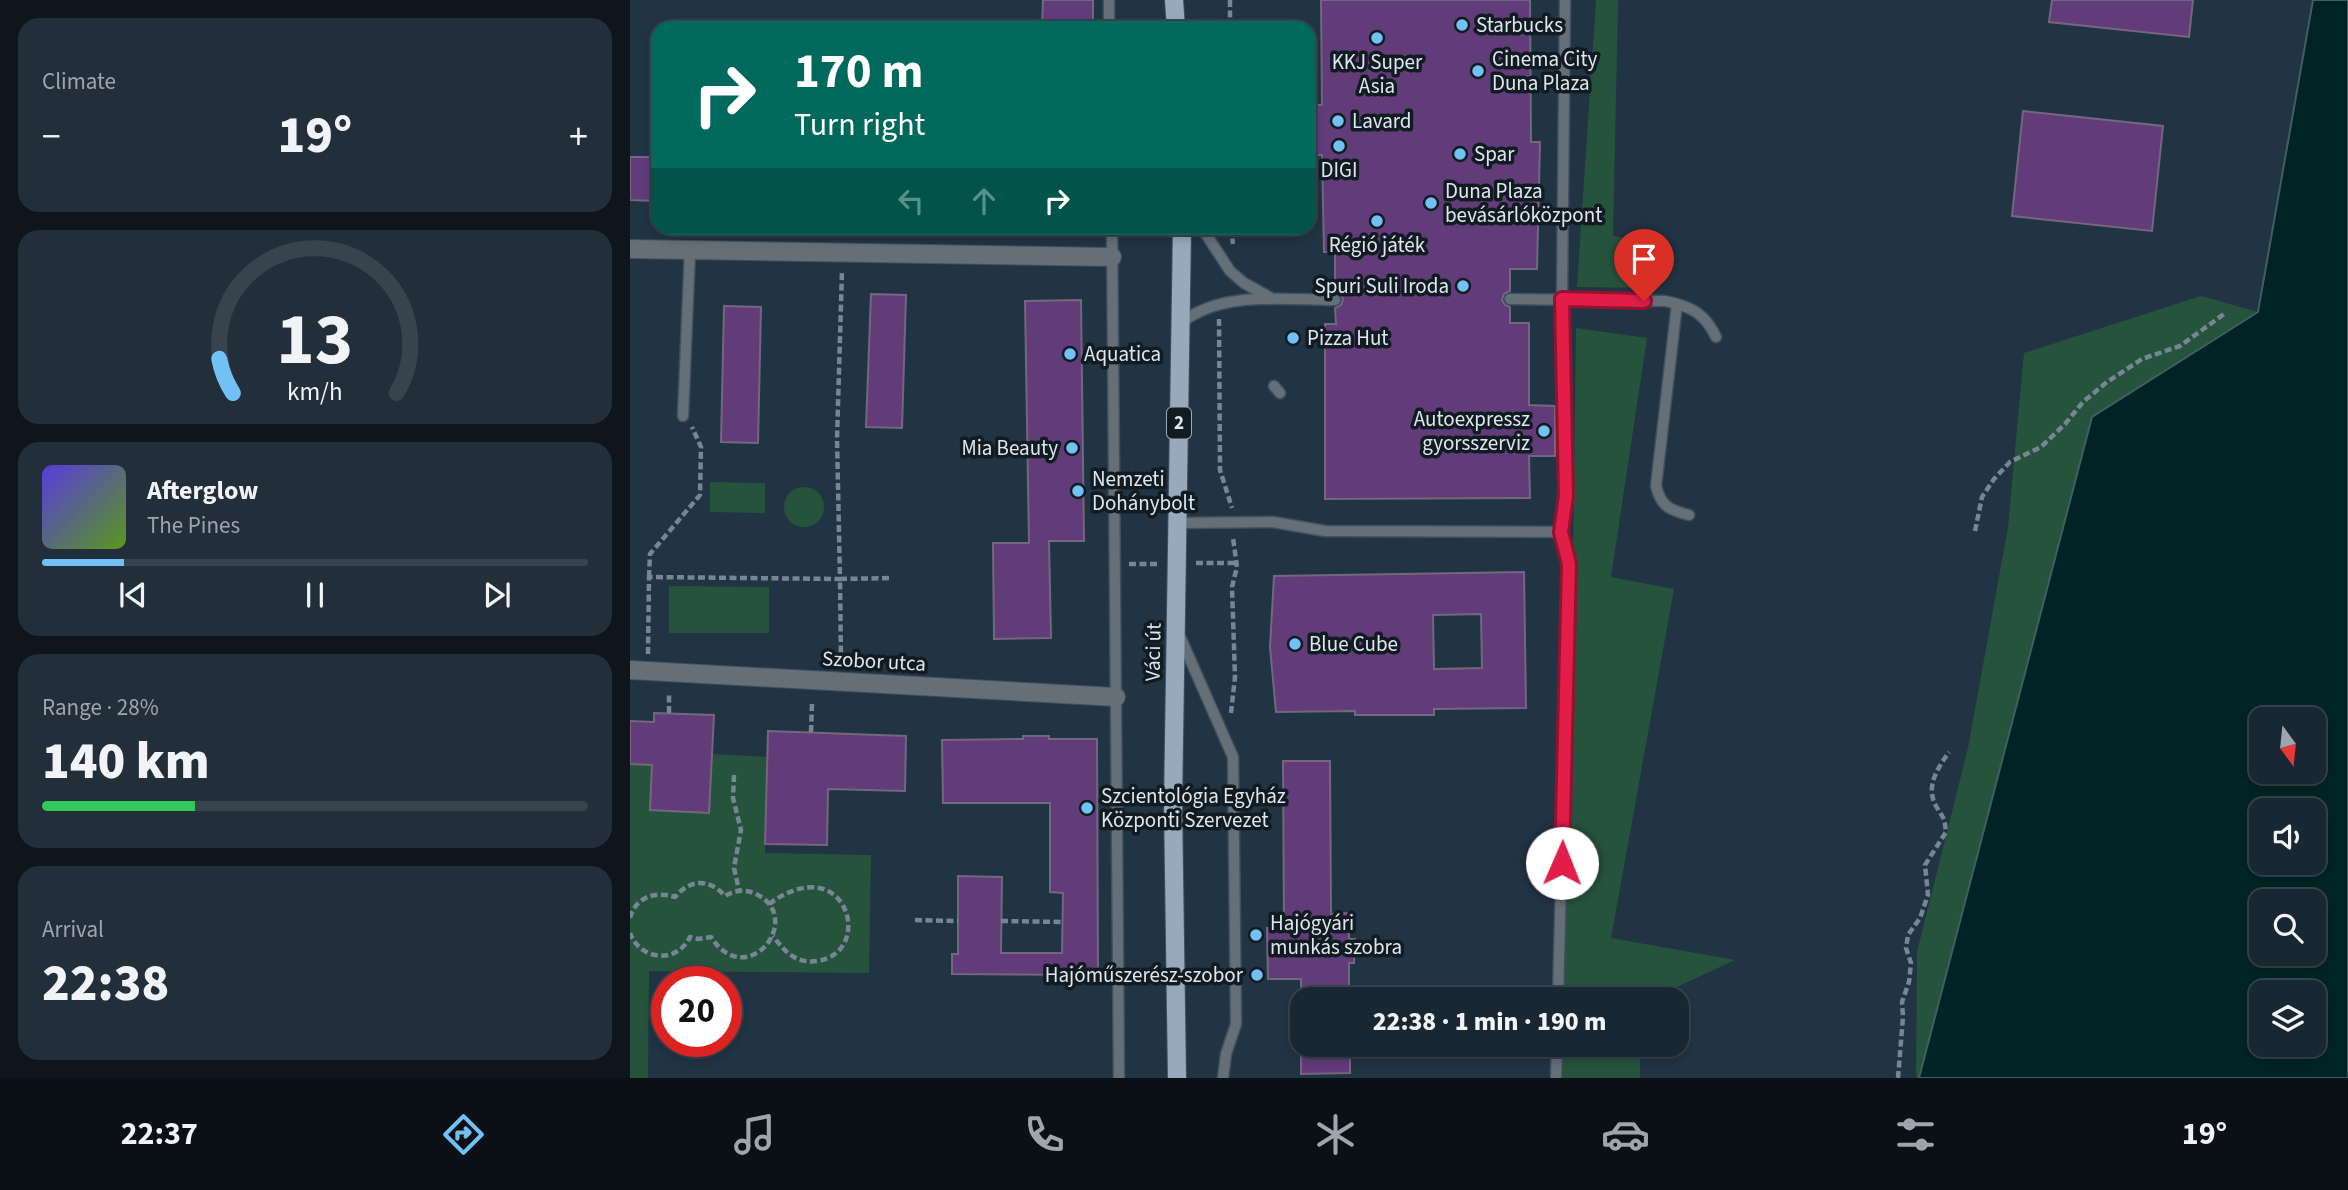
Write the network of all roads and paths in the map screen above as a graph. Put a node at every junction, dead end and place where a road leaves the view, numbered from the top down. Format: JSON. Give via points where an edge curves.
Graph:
{"nodes":[{"id":1,"x":1109,"y":0,"type":"edge"},
{"id":2,"x":1174,"y":0,"type":"edge"},
{"id":3,"x":1230,"y":0,"type":"edge"},
{"id":4,"x":1565,"y":0,"type":"edge"},
{"id":5,"x":1109,"y":21,"type":"edge"},
{"id":6,"x":1176,"y":21,"type":"edge"},
{"id":7,"x":1230,"y":21,"type":"edge"},
{"id":8,"x":1112,"y":235,"type":"edge"},
{"id":9,"x":1181,"y":235,"type":"edge"},
{"id":10,"x":1207,"y":235,"type":"edge"},
{"id":11,"x":1232,"y":235,"type":"edge"},
{"id":12,"x":630,"y":249,"type":"edge"},
{"id":13,"x":690,"y":250,"type":"junction"},
{"id":14,"x":843,"y":253,"type":"junction"},
{"id":15,"x":1112,"y":257,"type":"junction"},
{"id":16,"x":1228,"y":267,"type":"junction"},
{"id":17,"x":1510,"y":299,"type":"dead end"},
{"id":18,"x":1562,"y":299,"type":"junction"},
{"id":19,"x":1275,"y":300,"type":"junction"},
{"id":20,"x":1335,"y":300,"type":"dead end"},
{"id":21,"x":1219,"y":303,"type":"junction"},
{"id":22,"x":1677,"y":304,"type":"junction"},
{"id":23,"x":2224,"y":314,"type":"dead end"},
{"id":24,"x":1181,"y":323,"type":"junction"},
{"id":25,"x":1716,"y":337,"type":"dead end"},
{"id":26,"x":683,"y":416,"type":"joint"},
{"id":27,"x":1689,"y":515,"type":"dead end"},
{"id":28,"x":1177,"y":523,"type":"junction"},
{"id":29,"x":1233,"y":523,"type":"junction"},
{"id":30,"x":1975,"y":531,"type":"dead end"},
{"id":31,"x":1561,"y":532,"type":"junction"},
{"id":32,"x":649,"y":577,"type":"junction"},
{"id":33,"x":891,"y":578,"type":"dead end"},
{"id":34,"x":840,"y":579,"type":"junction"},
{"id":35,"x":1176,"y":626,"type":"junction"},
{"id":36,"x":639,"y":671,"type":"edge"},
{"id":37,"x":841,"y":682,"type":"junction"},
{"id":38,"x":669,"y":694,"type":"dead end"},
{"id":39,"x":1116,"y":697,"type":"junction"},
{"id":40,"x":812,"y":704,"type":"dead end"},
{"id":41,"x":669,"y":713,"type":"dead end"},
{"id":42,"x":811,"y":732,"type":"dead end"},
{"id":43,"x":1228,"y":743,"type":"junction"},
{"id":44,"x":1949,"y":752,"type":"dead end"},
{"id":45,"x":734,"y":775,"type":"dead end"},
{"id":46,"x":739,"y":890,"type":"junction"},
{"id":47,"x":769,"y":904,"type":"junction"},
{"id":48,"x":630,"y":918,"type":"edge"},
{"id":49,"x":915,"y":920,"type":"dead end"},
{"id":50,"x":958,"y":921,"type":"dead end"},
{"id":51,"x":1001,"y":921,"type":"dead end"},
{"id":52,"x":1063,"y":922,"type":"dead end"},
{"id":53,"x":630,"y":933,"type":"edge"},
{"id":54,"x":773,"y":936,"type":"junction"},
{"id":55,"x":631,"y":941,"type":"edge"},
{"id":56,"x":1558,"y":987,"type":"edge"},
{"id":57,"x":1556,"y":1057,"type":"edge"},
{"id":58,"x":1119,"y":1078,"type":"edge"},
{"id":59,"x":1177,"y":1078,"type":"edge"},
{"id":60,"x":1223,"y":1078,"type":"edge"},
{"id":61,"x":1556,"y":1078,"type":"edge"},
{"id":62,"x":1898,"y":1078,"type":"edge"}],
"edges":[{"from":1,"to":5,"type":"lane"},
{"from":2,"to":6,"type":"main road"},
{"from":3,"to":7,"type":"path"},
{"from":4,"to":18,"type":"lane"},
{"from":8,"to":15,"type":"lane"},
{"from":9,"to":24,"type":"main road","name":"Váci út","number":"2"},
{"from":10,"to":16,"type":"lane"},
{"from":11,"to":16,"type":"path","via":[[1236,257]]},
{"from":12,"to":13,"type":"street"},
{"from":13,"to":14,"type":"street"},
{"from":13,"to":26,"type":"lane"},
{"from":14,"to":15,"type":"street"},
{"from":14,"to":34,"type":"path","via":[[837,439]]},
{"from":15,"to":39,"type":"lane"},
{"from":16,"to":19,"type":"lane"},
{"from":17,"to":18,"type":"lane"},
{"from":18,"to":22,"type":"lane"},
{"from":18,"to":31,"type":"lane","via":[[1566,496]]},
{"from":19,"to":20,"type":"lane"},
{"from":19,"to":21,"type":"lane"},
{"from":21,"to":24,"type":"lane"},
{"from":21,"to":29,"type":"path","via":[[1220,470]]},
{"from":22,"to":25,"type":"lane","via":[[1703,316]]},
{"from":22,"to":27,"type":"lane","via":[[1656,486],[1660,501],[1670,510]]},
{"from":23,"to":30,"type":"path","via":[[2180,346],[2142,359],[2107,382],[2040,447],[2010,462],[1982,497]]},
{"from":24,"to":28,"type":"main road","name":"Váci út","number":"2"},
{"from":26,"to":32,"type":"path","via":[[701,447],[700,495],[650,554]]},
{"from":28,"to":29,"type":"lane"},
{"from":28,"to":35,"type":"main road","name":"Váci út","number":"2"},
{"from":29,"to":31,"type":"lane","via":[[1273,522],[1325,531]]},
{"from":29,"to":43,"type":"path","via":[[1235,677]]},
{"from":31,"to":56,"type":"lane","via":[[1569,564]]},
{"from":32,"to":34,"type":"path"},
{"from":32,"to":36,"type":"path"},
{"from":33,"to":34,"type":"path"},
{"from":34,"to":37,"type":"path"},
{"from":35,"to":43,"type":"lane"},
{"from":35,"to":59,"type":"main road","name":"Váci út","number":"2"},
{"from":36,"to":37,"type":"street","name":"Szobor utca"},
{"from":37,"to":39,"type":"street","name":"Szobor utca"},
{"from":38,"to":41,"type":"path"},
{"from":39,"to":58,"type":"lane"},
{"from":40,"to":42,"type":"path"},
{"from":43,"to":60,"type":"lane","via":[[1233,757],[1236,1024]]},
{"from":44,"to":62,"type":"path","via":[[1931,789],[1947,832],[1925,865],[1928,895],[1908,935],[1911,963],[1902,1002]]},
{"from":45,"to":46,"type":"path","via":[[733,798],[741,830],[734,868]]},
{"from":46,"to":47,"type":"path","via":[[761,896]]},
{"from":46,"to":48,"type":"path","via":[[724,896],[710,884],[691,884],[675,897],[664,893],[645,898]]},
{"from":47,"to":54,"type":"path","via":[[774,914]]},
{"from":47,"to":54,"type":"path","via":[[797,890],[821,888],[841,901],[849,923],[842,946],[822,961],[797,960]]},
{"from":49,"to":50,"type":"path"},
{"from":51,"to":52,"type":"path"},
{"from":53,"to":55,"type":"path"},
{"from":54,"to":55,"type":"path","via":[[767,946],[747,957],[726,953],[711,937],[690,937],[680,950],[659,957]]},
{"from":57,"to":61,"type":"lane"}]}
